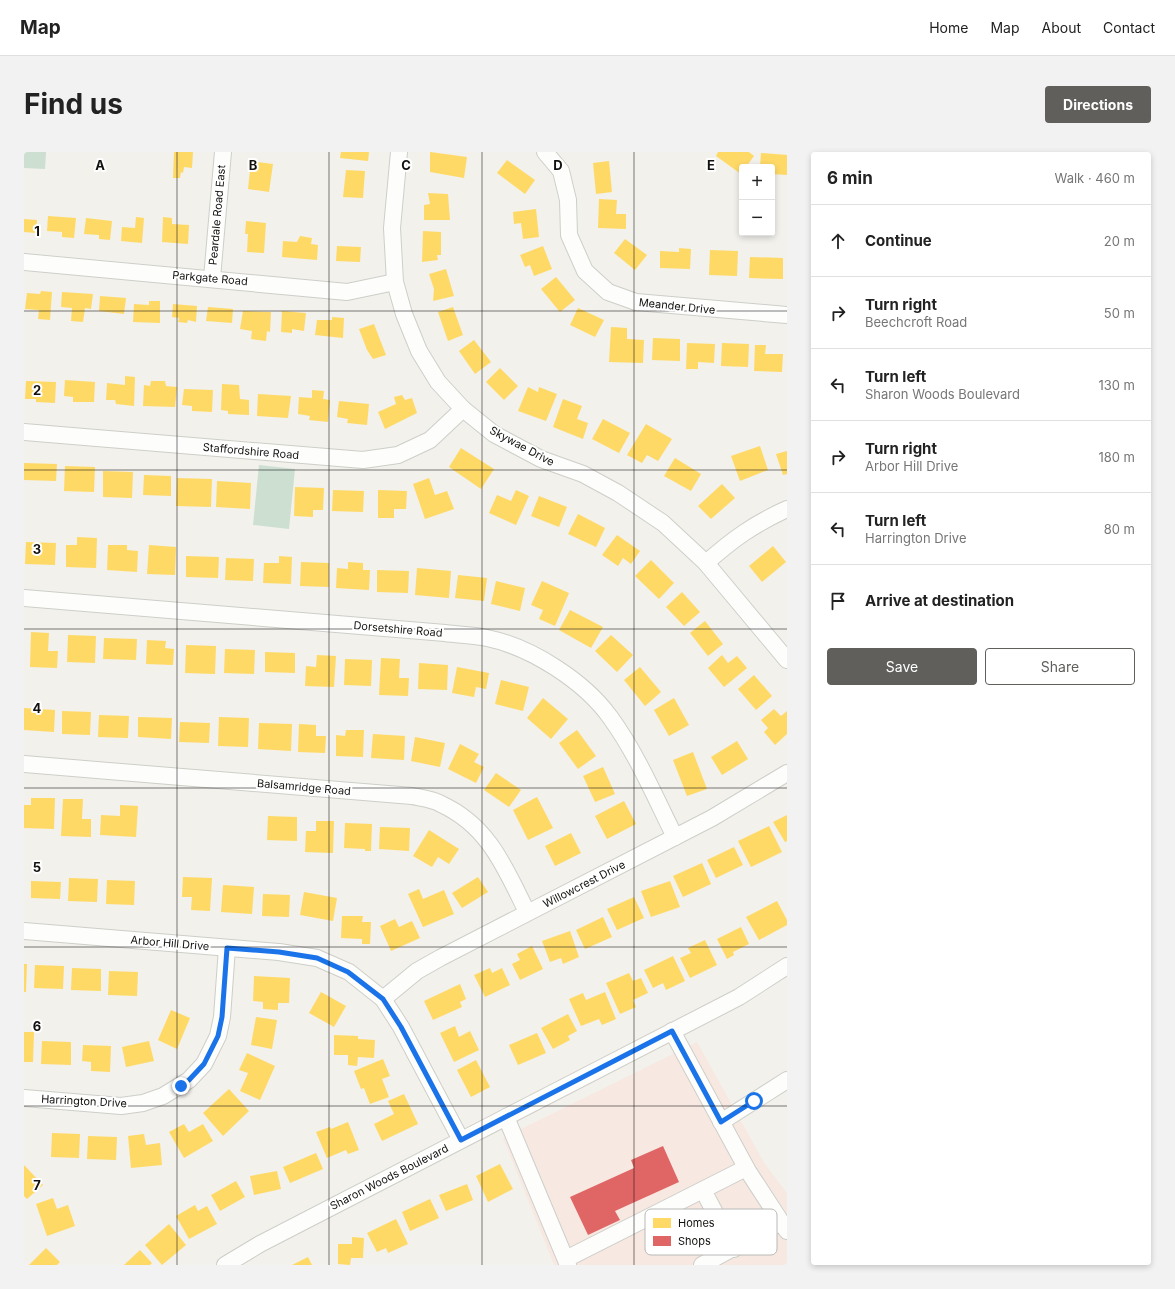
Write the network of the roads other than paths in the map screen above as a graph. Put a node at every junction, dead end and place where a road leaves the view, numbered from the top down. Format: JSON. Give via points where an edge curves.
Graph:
{"nodes":[{"id":1,"x":223,"y":152,"type":"edge"},
{"id":2,"x":399,"y":152,"type":"edge"},
{"id":3,"x":545,"y":152,"type":"edge"},
{"id":4,"x":24,"y":262,"type":"edge"},
{"id":5,"x":212,"y":278,"type":"junction"},
{"id":6,"x":395,"y":282,"type":"junction"},
{"id":7,"x":787,"y":315,"type":"edge"},
{"id":8,"x":463,"y":409,"type":"junction"},
{"id":9,"x":24,"y":432,"type":"edge"},
{"id":10,"x":787,"y":509,"type":"edge"},
{"id":11,"x":706,"y":563,"type":"junction"},
{"id":12,"x":24,"y":598,"type":"edge"},
{"id":13,"x":787,"y":660,"type":"edge"},
{"id":14,"x":24,"y":764,"type":"edge"},
{"id":15,"x":787,"y":773,"type":"edge"},
{"id":16,"x":675,"y":837,"type":"junction"},
{"id":17,"x":527,"y":912,"type":"junction"},
{"id":18,"x":24,"y":931,"type":"edge"},
{"id":19,"x":227,"y":948,"type":"junction"},
{"id":20,"x":787,"y":966,"type":"edge"},
{"id":21,"x":383,"y":999,"type":"junction"},
{"id":22,"x":672,"y":1031,"type":"junction"},
{"id":23,"x":787,"y":1080,"type":"edge"},
{"id":24,"x":24,"y":1098,"type":"edge"},
{"id":25,"x":506,"y":1117,"type":"junction"},
{"id":26,"x":721,"y":1122,"type":"junction"},
{"id":27,"x":461,"y":1140,"type":"junction"},
{"id":28,"x":746,"y":1168,"type":"junction"},
{"id":29,"x":703,"y":1190,"type":"junction"},
{"id":30,"x":667,"y":1209,"type":"edge"},
{"id":31,"x":713,"y":1209,"type":"edge"},
{"id":32,"x":773,"y":1209,"type":"edge"},
{"id":33,"x":777,"y":1215,"type":"edge"},
{"id":34,"x":645,"y":1221,"type":"edge"},
{"id":35,"x":784,"y":1226,"type":"edge"},
{"id":36,"x":722,"y":1255,"type":"edge"},
{"id":37,"x":567,"y":1262,"type":"edge"},
{"id":38,"x":225,"y":1265,"type":"edge"},
{"id":39,"x":702,"y":1265,"type":"edge"}],
"edges":[{"from":1,"to":5,"type":"street","name":"Peardale Road East"},
{"from":2,"to":6,"type":"street","name":"Skywae Drive","via":[[392,228]]},
{"from":3,"to":7,"type":"street","name":"Meander Drive","via":[[561,171],[568,200],[569,235],[585,271],[608,292],[636,302]]},
{"from":4,"to":5,"type":"street","name":"Parkgate Road"},
{"from":5,"to":6,"type":"street","name":"Parkgate Road","via":[[348,292]]},
{"from":6,"to":8,"type":"street","name":"Skywae Drive","via":[[404,314],[419,351],[438,382]]},
{"from":8,"to":9,"type":"street","name":"Staffordshire Road","via":[[430,440],[398,455],[363,460]]},
{"from":8,"to":11,"type":"street","name":"Skywae Drive","via":[[494,434],[541,459],[583,474],[618,493],[663,523]]},
{"from":10,"to":11,"type":"street","via":[[758,523]]},
{"from":11,"to":13,"type":"street","name":"Skywae Drive"},
{"from":12,"to":16,"type":"street","name":"Dorsetshire Road","via":[[445,633],[488,638],[528,652],[559,669],[587,691],[610,716],[630,747]]},
{"from":14,"to":17,"type":"street","name":"Balsamridge Road","via":[[412,796],[441,803],[465,818],[485,836],[499,856]]},
{"from":15,"to":16,"type":"street","name":"Willowcrest Drive"},
{"from":16,"to":17,"type":"street","name":"Willowcrest Drive"},
{"from":17,"to":21,"type":"street","name":"Willowcrest Drive","via":[[417,971]]},
{"from":18,"to":19,"type":"street","name":"Arbor Hill Drive"},
{"from":19,"to":21,"type":"street","name":"Arbor Hill Drive","via":[[317,958],[348,972]]},
{"from":19,"to":24,"type":"street","name":"Harrington Drive","via":[[222,1017],[218,1036],[204,1064],[189,1080],[163,1096],[143,1103],[121,1106]]},
{"from":20,"to":22,"type":"street","name":"Sharon Woods Boulevard","via":[[739,997]]},
{"from":21,"to":27,"type":"street","name":"Arbor Hill Drive","via":[[401,1027]]},
{"from":22,"to":25,"type":"street","name":"Sharon Woods Boulevard"},
{"from":22,"to":26,"type":"street"},
{"from":23,"to":26,"type":"street"},
{"from":25,"to":27,"type":"street","name":"Sharon Woods Boulevard"},
{"from":25,"to":37,"type":"street"},
{"from":26,"to":28,"type":"street"},
{"from":27,"to":38,"type":"street","name":"Sharon Woods Boulevard","via":[[260,1244]]},
{"from":28,"to":29,"type":"street"},
{"from":28,"to":32,"type":"street"},
{"from":29,"to":30,"type":"street"},
{"from":29,"to":31,"type":"street"},
{"from":33,"to":35,"type":"street"},
{"from":34,"to":37,"type":"street"},
{"from":36,"to":39,"type":"street"}]}
